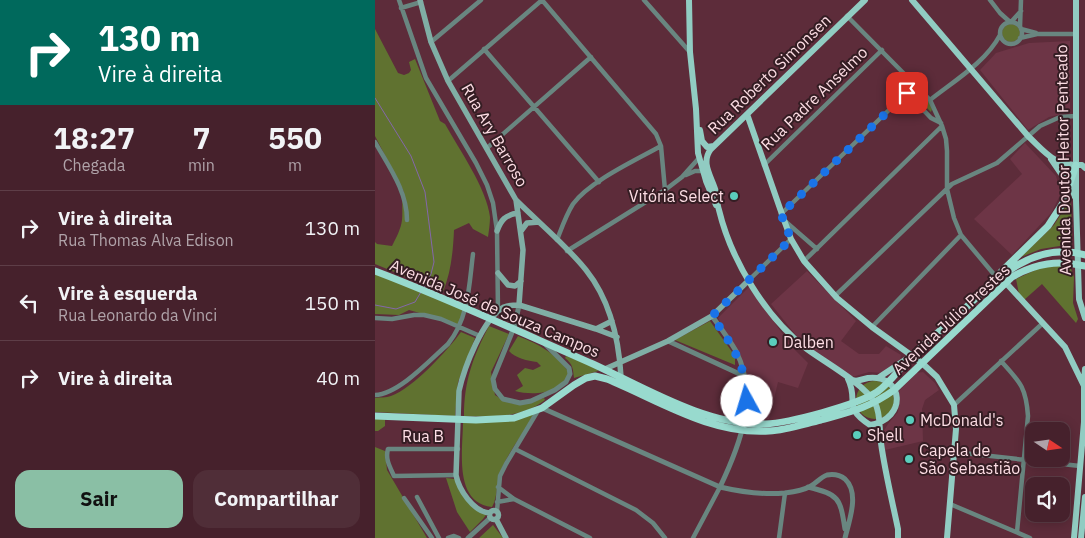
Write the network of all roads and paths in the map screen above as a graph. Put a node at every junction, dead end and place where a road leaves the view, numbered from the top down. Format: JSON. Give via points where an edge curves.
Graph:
{"nodes":[{"id":1,"x":399,"y":0,"type":"edge"},
{"id":2,"x":481,"y":0,"type":"edge"},
{"id":3,"x":542,"y":0,"type":"edge"},
{"id":4,"x":644,"y":0,"type":"edge"},
{"id":5,"x":689,"y":0,"type":"edge"},
{"id":6,"x":865,"y":0,"type":"edge"},
{"id":7,"x":912,"y":0,"type":"edge"},
{"id":8,"x":990,"y":0,"type":"edge"},
{"id":9,"x":1021,"y":0,"type":"edge"},
{"id":10,"x":1077,"y":0,"type":"edge"},
{"id":11,"x":420,"y":1,"type":"edge"},
{"id":12,"x":401,"y":8,"type":"junction"},
{"id":13,"x":1021,"y":11,"type":"junction"},
{"id":14,"x":1000,"y":13,"type":"junction"},
{"id":15,"x":847,"y":16,"type":"junction"},
{"id":16,"x":1011,"y":22,"type":"junction"},
{"id":17,"x":1003,"y":26,"type":"junction"},
{"id":18,"x":1021,"y":28,"type":"junction"},
{"id":19,"x":1037,"y":34,"type":"junction"},
{"id":20,"x":1076,"y":34,"type":"junction"},
{"id":21,"x":1000,"y":35,"type":"junction"},
{"id":22,"x":1020,"y":38,"type":"junction"},
{"id":23,"x":431,"y":42,"type":"junction"},
{"id":24,"x":1008,"y":43,"type":"junction"},
{"id":25,"x":994,"y":46,"type":"junction"},
{"id":26,"x":484,"y":49,"type":"junction"},
{"id":27,"x":882,"y":50,"type":"junction"},
{"id":28,"x":690,"y":52,"type":"junction"},
{"id":29,"x":591,"y":57,"type":"junction"},
{"id":30,"x":971,"y":68,"type":"junction"},
{"id":31,"x":448,"y":81,"type":"junction"},
{"id":32,"x":915,"y":85,"type":"junction"},
{"id":33,"x":907,"y":93,"type":"junction"},
{"id":34,"x":930,"y":100,"type":"junction"},
{"id":35,"x":533,"y":108,"type":"junction"},
{"id":36,"x":747,"y":114,"type":"junction"},
{"id":37,"x":1076,"y":116,"type":"junction"},
{"id":38,"x":697,"y":117,"type":"junction"},
{"id":39,"x":942,"y":125,"type":"junction"},
{"id":40,"x":1028,"y":136,"type":"junction"},
{"id":41,"x":375,"y":142,"type":"edge"},
{"id":42,"x":661,"y":146,"type":"junction"},
{"id":43,"x":714,"y":146,"type":"junction"},
{"id":44,"x":487,"y":148,"type":"junction"},
{"id":45,"x":1049,"y":156,"type":"junction"},
{"id":46,"x":699,"y":158,"type":"junction"},
{"id":47,"x":764,"y":165,"type":"junction"},
{"id":48,"x":1076,"y":166,"type":"junction"},
{"id":49,"x":1085,"y":168,"type":"edge"},
{"id":50,"x":703,"y":171,"type":"junction"},
{"id":51,"x":682,"y":177,"type":"junction"},
{"id":52,"x":599,"y":182,"type":"junction"},
{"id":53,"x":1069,"y":186,"type":"junction"},
{"id":54,"x":947,"y":189,"type":"junction"},
{"id":55,"x":665,"y":190,"type":"junction"},
{"id":56,"x":516,"y":200,"type":"junction"},
{"id":57,"x":1076,"y":200,"type":"junction"},
{"id":58,"x":719,"y":211,"type":"junction"},
{"id":59,"x":518,"y":213,"type":"junction"},
{"id":60,"x":783,"y":217,"type":"junction"},
{"id":61,"x":407,"y":220,"type":"dead end"},
{"id":62,"x":539,"y":222,"type":"junction"},
{"id":63,"x":497,"y":231,"type":"junction"},
{"id":64,"x":521,"y":231,"type":"junction"},
{"id":65,"x":961,"y":235,"type":"junction"},
{"id":66,"x":791,"y":239,"type":"junction"},
{"id":67,"x":557,"y":240,"type":"junction"},
{"id":68,"x":817,"y":249,"type":"junction"},
{"id":69,"x":567,"y":251,"type":"junction"},
{"id":70,"x":473,"y":254,"type":"dead end"},
{"id":71,"x":1085,"y":255,"type":"edge"},
{"id":72,"x":804,"y":261,"type":"junction"},
{"id":73,"x":1085,"y":266,"type":"edge"},
{"id":74,"x":375,"y":271,"type":"edge"},
{"id":75,"x":498,"y":273,"type":"junction"},
{"id":76,"x":997,"y":278,"type":"junction"},
{"id":77,"x":522,"y":279,"type":"junction"},
{"id":78,"x":749,"y":280,"type":"junction"},
{"id":79,"x":1006,"y":283,"type":"junction"},
{"id":80,"x":835,"y":296,"type":"junction"},
{"id":81,"x":519,"y":305,"type":"junction"},
{"id":82,"x":498,"y":312,"type":"junction"},
{"id":83,"x":712,"y":316,"type":"junction"},
{"id":84,"x":375,"y":318,"type":"edge"},
{"id":85,"x":1085,"y":318,"type":"edge"},
{"id":86,"x":612,"y":321,"type":"junction"},
{"id":87,"x":1043,"y":323,"type":"junction"},
{"id":88,"x":459,"y":327,"type":"junction"},
{"id":89,"x":872,"y":327,"type":"junction"},
{"id":90,"x":597,"y":329,"type":"junction"},
{"id":91,"x":480,"y":336,"type":"junction"},
{"id":92,"x":617,"y":338,"type":"junction"},
{"id":93,"x":543,"y":342,"type":"junction"},
{"id":94,"x":668,"y":342,"type":"junction"},
{"id":95,"x":912,"y":356,"type":"junction"},
{"id":96,"x":1001,"y":361,"type":"junction"},
{"id":97,"x":620,"y":364,"type":"junction"},
{"id":98,"x":922,"y":364,"type":"junction"},
{"id":99,"x":605,"y":369,"type":"junction"},
{"id":100,"x":1085,"y":369,"type":"edge"},
{"id":101,"x":744,"y":376,"type":"junction"},
{"id":102,"x":621,"y":377,"type":"junction"},
{"id":103,"x":848,"y":378,"type":"junction"},
{"id":104,"x":878,"y":378,"type":"junction"},
{"id":105,"x":888,"y":382,"type":"junction"},
{"id":106,"x":573,"y":385,"type":"junction"},
{"id":107,"x":1084,"y":386,"type":"edge"},
{"id":108,"x":557,"y":389,"type":"junction"},
{"id":109,"x":894,"y":390,"type":"junction"},
{"id":110,"x":375,"y":395,"type":"edge"},
{"id":111,"x":869,"y":396,"type":"junction"},
{"id":112,"x":875,"y":402,"type":"junction"},
{"id":113,"x":851,"y":403,"type":"junction"},
{"id":114,"x":954,"y":405,"type":"junction"},
{"id":115,"x":543,"y":407,"type":"junction"},
{"id":116,"x":854,"y":411,"type":"junction"},
{"id":117,"x":375,"y":416,"type":"edge"},
{"id":118,"x":888,"y":419,"type":"junction"},
{"id":119,"x":879,"y":423,"type":"junction"},
{"id":120,"x":870,"y":425,"type":"junction"},
{"id":121,"x":743,"y":426,"type":"junction"},
{"id":122,"x":881,"y":444,"type":"junction"},
{"id":123,"x":458,"y":449,"type":"junction"},
{"id":124,"x":515,"y":449,"type":"junction"},
{"id":125,"x":955,"y":452,"type":"junction"},
{"id":126,"x":1023,"y":460,"type":"junction"},
{"id":127,"x":1080,"y":466,"type":"junction"},
{"id":128,"x":456,"y":475,"type":"junction"},
{"id":129,"x":499,"y":487,"type":"junction"},
{"id":130,"x":720,"y":487,"type":"junction"},
{"id":131,"x":808,"y":487,"type":"junction"},
{"id":132,"x":785,"y":493,"type":"junction"},
{"id":133,"x":417,"y":497,"type":"dead end"},
{"id":134,"x":1085,"y":497,"type":"edge"},
{"id":135,"x":404,"y":498,"type":"dead end"},
{"id":136,"x":514,"y":499,"type":"junction"},
{"id":137,"x":497,"y":502,"type":"junction"},
{"id":138,"x":950,"y":504,"type":"junction"},
{"id":139,"x":497,"y":511,"type":"joint"},
{"id":140,"x":492,"y":517,"type":"junction"},
{"id":141,"x":1017,"y":532,"type":"junction"},
{"id":142,"x":846,"y":537,"type":"edge"},
{"id":143,"x":432,"y":538,"type":"edge"},
{"id":144,"x":439,"y":538,"type":"edge"},
{"id":145,"x":448,"y":538,"type":"edge"},
{"id":146,"x":459,"y":538,"type":"edge"},
{"id":147,"x":468,"y":538,"type":"edge"},
{"id":148,"x":506,"y":538,"type":"edge"},
{"id":149,"x":590,"y":538,"type":"edge"},
{"id":150,"x":665,"y":538,"type":"edge"},
{"id":151,"x":693,"y":538,"type":"edge"},
{"id":152,"x":779,"y":538,"type":"edge"},
{"id":153,"x":898,"y":538,"type":"edge"},
{"id":154,"x":947,"y":538,"type":"edge"},
{"id":155,"x":1030,"y":538,"type":"edge"},
{"id":156,"x":1074,"y":538,"type":"edge"},
{"id":157,"x":1081,"y":538,"type":"edge"}],
"edges":[{"from":1,"to":12,"type":"street"},
{"from":2,"to":23,"type":"street"},
{"from":3,"to":26,"type":"street"},
{"from":3,"to":29,"type":"street"},
{"from":4,"to":28,"type":"street"},
{"from":5,"to":28,"type":"main road"},
{"from":6,"to":15,"type":"main road","name":"Rua Roberto Simonsen"},
{"from":7,"to":30,"type":"main road"},
{"from":8,"to":14,"type":"street"},
{"from":9,"to":13,"type":"street"},
{"from":10,"to":20,"type":"main road","name":"Avenida Doutor Heitor Penteado"},
{"from":11,"to":12,"type":"street"},
{"from":11,"to":23,"type":"main road","name":"Rua Ary Barroso"},
{"from":12,"to":63,"type":"street","via":[[426,78],[487,185]]},
{"from":13,"to":16,"type":"street"},
{"from":13,"to":18,"type":"street"},
{"from":14,"to":16,"type":"street"},
{"from":14,"to":17,"type":"street"},
{"from":15,"to":27,"type":"street"},
{"from":15,"to":36,"type":"main road","name":"Rua Roberto Simonsen"},
{"from":16,"to":17,"type":"street"},
{"from":16,"to":18,"type":"street"},
{"from":17,"to":21,"type":"street"},
{"from":18,"to":19,"type":"street"},
{"from":18,"to":22,"type":"street"},
{"from":19,"to":20,"type":"street"},
{"from":19,"to":22,"type":"street"},
{"from":20,"to":37,"type":"main road","name":"Avenida Doutor Heitor Penteado"},
{"from":21,"to":24,"type":"street"},
{"from":21,"to":25,"type":"street"},
{"from":22,"to":24,"type":"street","via":[[1015,43]]},
{"from":23,"to":31,"type":"main road","name":"Rua Ary Barroso"},
{"from":24,"to":25,"type":"street"},
{"from":25,"to":30,"type":"street"},
{"from":26,"to":31,"type":"street"},
{"from":26,"to":35,"type":"street"},
{"from":27,"to":32,"type":"street"},
{"from":27,"to":47,"type":"street","name":"Rua Padre Anselmo"},
{"from":28,"to":38,"type":"main road"},
{"from":29,"to":35,"type":"street"},
{"from":29,"to":42,"type":"street","via":[[649,124]]},
{"from":30,"to":34,"type":"street"},
{"from":30,"to":40,"type":"main road"},
{"from":31,"to":44,"type":"main road","name":"Rua Ary Barroso"},
{"from":32,"to":33,"type":"street"},
{"from":32,"to":34,"type":"street"},
{"from":33,"to":39,"type":"street"},
{"from":33,"to":60,"type":"street"},
{"from":34,"to":39,"type":"street"},
{"from":35,"to":44,"type":"street"},
{"from":35,"to":52,"type":"street"},
{"from":36,"to":43,"type":"main road","name":"Rua Roberto Simonsen"},
{"from":36,"to":47,"type":"main road"},
{"from":37,"to":40,"type":"street","via":[[1051,120]]},
{"from":37,"to":48,"type":"main road","name":"Avenida Doutor Heitor Penteado"},
{"from":38,"to":43,"type":"main road","via":[[703,144]]},
{"from":38,"to":46,"type":"main road"},
{"from":39,"to":54,"type":"street","via":[[947,151]]},
{"from":39,"to":68,"type":"street"},
{"from":40,"to":45,"type":"main road"},
{"from":40,"to":54,"type":"street","via":[[997,163]]},
{"from":41,"to":61,"type":"street","via":[[403,194]]},
{"from":42,"to":52,"type":"street"},
{"from":42,"to":55,"type":"street"},
{"from":43,"to":46,"type":"main road","name":"Rua Roberto Simonsen"},
{"from":43,"to":58,"type":"main road","via":[[706,162]]},
{"from":44,"to":56,"type":"main road","name":"Rua Ary Barroso"},
{"from":45,"to":48,"type":"main road"},
{"from":45,"to":53,"type":"main road"},
{"from":46,"to":50,"type":"main road"},
{"from":46,"to":51,"type":"street"},
{"from":47,"to":60,"type":"main road"},
{"from":48,"to":49,"type":"main road"},
{"from":48,"to":53,"type":"highway"},
{"from":48,"to":57,"type":"main road","name":"Avenida Doutor Heitor Penteado"},
{"from":50,"to":51,"type":"street"},
{"from":50,"to":58,"type":"main road"},
{"from":51,"to":55,"type":"street"},
{"from":52,"to":67,"type":"street","via":[[574,203]]},
{"from":53,"to":57,"type":"main road"},
{"from":53,"to":76,"type":"highway","via":[[1048,226]]},
{"from":54,"to":65,"type":"street"},
{"from":54,"to":80,"type":"street"},
{"from":55,"to":69,"type":"street"},
{"from":56,"to":59,"type":"main road","name":"Rua Ary Barroso"},
{"from":56,"to":62,"type":"main road"},
{"from":57,"to":85,"type":"main road","name":"Avenida Doutor Heitor Penteado","via":[[1079,299]]},
{"from":58,"to":78,"type":"main road"},
{"from":59,"to":63,"type":"main road","via":[[504,217]]},
{"from":59,"to":64,"type":"main road","name":"Rua Ary Barroso"},
{"from":60,"to":66,"type":"main road"},
{"from":60,"to":68,"type":"street"},
{"from":62,"to":64,"type":"main road","via":[[527,223]]},
{"from":62,"to":67,"type":"main road"},
{"from":63,"to":75,"type":"street"},
{"from":64,"to":77,"type":"main road","name":"Rua Ary Barroso"},
{"from":65,"to":76,"type":"street"},
{"from":65,"to":89,"type":"street"},
{"from":66,"to":72,"type":"main road"},
{"from":66,"to":78,"type":"street"},
{"from":67,"to":69,"type":"main road"},
{"from":68,"to":72,"type":"street"},
{"from":69,"to":86,"type":"main road","via":[[595,283]]},
{"from":70,"to":88,"type":"street","via":[[466,308]]},
{"from":71,"to":76,"type":"highway","name":"Avenida Júlio Prestes","via":[[1060,252],[1037,256]]},
{"from":72,"to":80,"type":"main road"},
{"from":73,"to":79,"type":"highway","name":"Avenida Júlio Prestes","via":[[1057,262],[1031,268]]},
{"from":74,"to":93,"type":"highway","name":"Avenida José de Souza Campos","via":[[474,310]]},
{"from":75,"to":77,"type":"main road","via":[[508,285],[515,286]]},
{"from":75,"to":82,"type":"street"},
{"from":76,"to":95,"type":"highway","name":"Avenida Júlio Prestes"},
{"from":77,"to":81,"type":"main road","name":"Rua Ary Barroso"},
{"from":78,"to":83,"type":"main road"},
{"from":78,"to":103,"type":"main road","via":[[784,329]]},
{"from":79,"to":87,"type":"main road"},
{"from":79,"to":98,"type":"highway","name":"Avenida Júlio Prestes"},
{"from":80,"to":89,"type":"main road"},
{"from":81,"to":82,"type":"main road","via":[[506,306]]},
{"from":81,"to":90,"type":"main road"},
{"from":81,"to":108,"type":"street","name":"Rua Ary Barroso","via":[[515,325],[493,378],[495,389],[503,399],[520,403]]},
{"from":82,"to":91,"type":"main road"},
{"from":83,"to":94,"type":"main road"},
{"from":83,"to":101,"type":"street","via":[[736,351]]},
{"from":84,"to":88,"type":"street","via":[[424,315]]},
{"from":86,"to":90,"type":"main road"},
{"from":86,"to":92,"type":"main road"},
{"from":87,"to":96,"type":"street"},
{"from":87,"to":107,"type":"main road","via":[[1065,347]]},
{"from":88,"to":91,"type":"street"},
{"from":88,"to":110,"type":"street","via":[[448,344],[397,388]]},
{"from":89,"to":95,"type":"main road"},
{"from":90,"to":92,"type":"main road"},
{"from":91,"to":123,"type":"main road","via":[[461,383]]},
{"from":92,"to":97,"type":"main road"},
{"from":93,"to":99,"type":"highway","name":"Avenida José de Souza Campos"},
{"from":93,"to":108,"type":"street","via":[[569,368],[566,382]]},
{"from":94,"to":97,"type":"main road"},
{"from":94,"to":101,"type":"street"},
{"from":95,"to":98,"type":"main road"},
{"from":95,"to":104,"type":"main road"},
{"from":95,"to":105,"type":"highway","name":"Avenida Júlio Prestes"},
{"from":96,"to":114,"type":"street"},
{"from":96,"to":126,"type":"street","via":[[1025,391],[1028,416]]},
{"from":97,"to":99,"type":"main road"},
{"from":97,"to":102,"type":"main road"},
{"from":98,"to":109,"type":"highway","name":"Avenida Júlio Prestes"},
{"from":98,"to":114,"type":"main road","via":[[937,377]]},
{"from":99,"to":102,"type":"highway"},
{"from":100,"to":107,"type":"main road"},
{"from":101,"to":121,"type":"street","via":[[747,401]]},
{"from":102,"to":121,"type":"highway","via":[[693,410]]},
{"from":103,"to":104,"type":"main road"},
{"from":103,"to":111,"type":"main road"},
{"from":103,"to":113,"type":"main road","via":[[853,391]]},
{"from":104,"to":105,"type":"main road"},
{"from":105,"to":109,"type":"main road"},
{"from":105,"to":111,"type":"highway","name":"Avenida Júlio Prestes"},
{"from":106,"to":108,"type":"highway"},
{"from":106,"to":115,"type":"highway","name":"Avenida José de Souza Campos"},
{"from":106,"to":121,"type":"highway","name":"Avenida José de Souza Campos","via":[[597,376],[691,416],[718,425]]},
{"from":107,"to":127,"type":"main road"},
{"from":108,"to":115,"type":"highway"},
{"from":109,"to":112,"type":"highway","name":"Avenida Júlio Prestes"},
{"from":109,"to":118,"type":"main road","via":[[896,405]]},
{"from":111,"to":112,"type":"main road"},
{"from":111,"to":113,"type":"highway","name":"Avenida Júlio Prestes"},
{"from":112,"to":116,"type":"highway","name":"Avenida Júlio Prestes"},
{"from":112,"to":119,"type":"main road"},
{"from":113,"to":116,"type":"main road"},
{"from":113,"to":121,"type":"highway","via":[[782,422]]},
{"from":114,"to":125,"type":"main road"},
{"from":115,"to":117,"type":"highway","name":"Avenida José de Souza Campos","via":[[502,420]]},
{"from":115,"to":124,"type":"street"},
{"from":115,"to":130,"type":"street"},
{"from":116,"to":120,"type":"main road"},
{"from":116,"to":121,"type":"highway","via":[[777,430],[756,431]]},
{"from":118,"to":119,"type":"main road"},
{"from":118,"to":122,"type":"main road","via":[[883,426]]},
{"from":119,"to":120,"type":"main road"},
{"from":119,"to":122,"type":"main road"},
{"from":120,"to":122,"type":"main road"},
{"from":121,"to":130,"type":"street"},
{"from":122,"to":153,"type":"main road"},
{"from":123,"to":128,"type":"main road"},
{"from":123,"to":128,"type":"street","name":"Rua B","via":[[388,448],[387,452],[394,476]]},
{"from":124,"to":129,"type":"street"},
{"from":124,"to":150,"type":"street","via":[[636,510]]},
{"from":125,"to":126,"type":"street"},
{"from":125,"to":138,"type":"main road"},
{"from":126,"to":127,"type":"street"},
{"from":126,"to":141,"type":"street"},
{"from":127,"to":156,"type":"main road"},
{"from":128,"to":140,"type":"main road","via":[[469,501]]},
{"from":129,"to":136,"type":"street"},
{"from":129,"to":137,"type":"street"},
{"from":130,"to":132,"type":"street","via":[[753,493]]},
{"from":130,"to":151,"type":"street"},
{"from":131,"to":132,"type":"street"},
{"from":131,"to":142,"type":"street","via":[[828,492],[839,501]]},
{"from":131,"to":142,"type":"street","via":[[834,474],[849,485],[853,500]]},
{"from":132,"to":152,"type":"street"},
{"from":133,"to":144,"type":"street"},
{"from":134,"to":157,"type":"main road"},
{"from":135,"to":143,"type":"street"},
{"from":136,"to":137,"type":"street"},
{"from":136,"to":149,"type":"street"},
{"from":137,"to":139,"type":"street"},
{"from":138,"to":141,"type":"street"},
{"from":138,"to":154,"type":"main road"},
{"from":139,"to":140,"type":"main road","via":[[493,510]]},
{"from":140,"to":147,"type":"street"},
{"from":140,"to":148,"type":"main road"},
{"from":141,"to":155,"type":"street"},
{"from":145,"to":146,"type":"street"}]}
